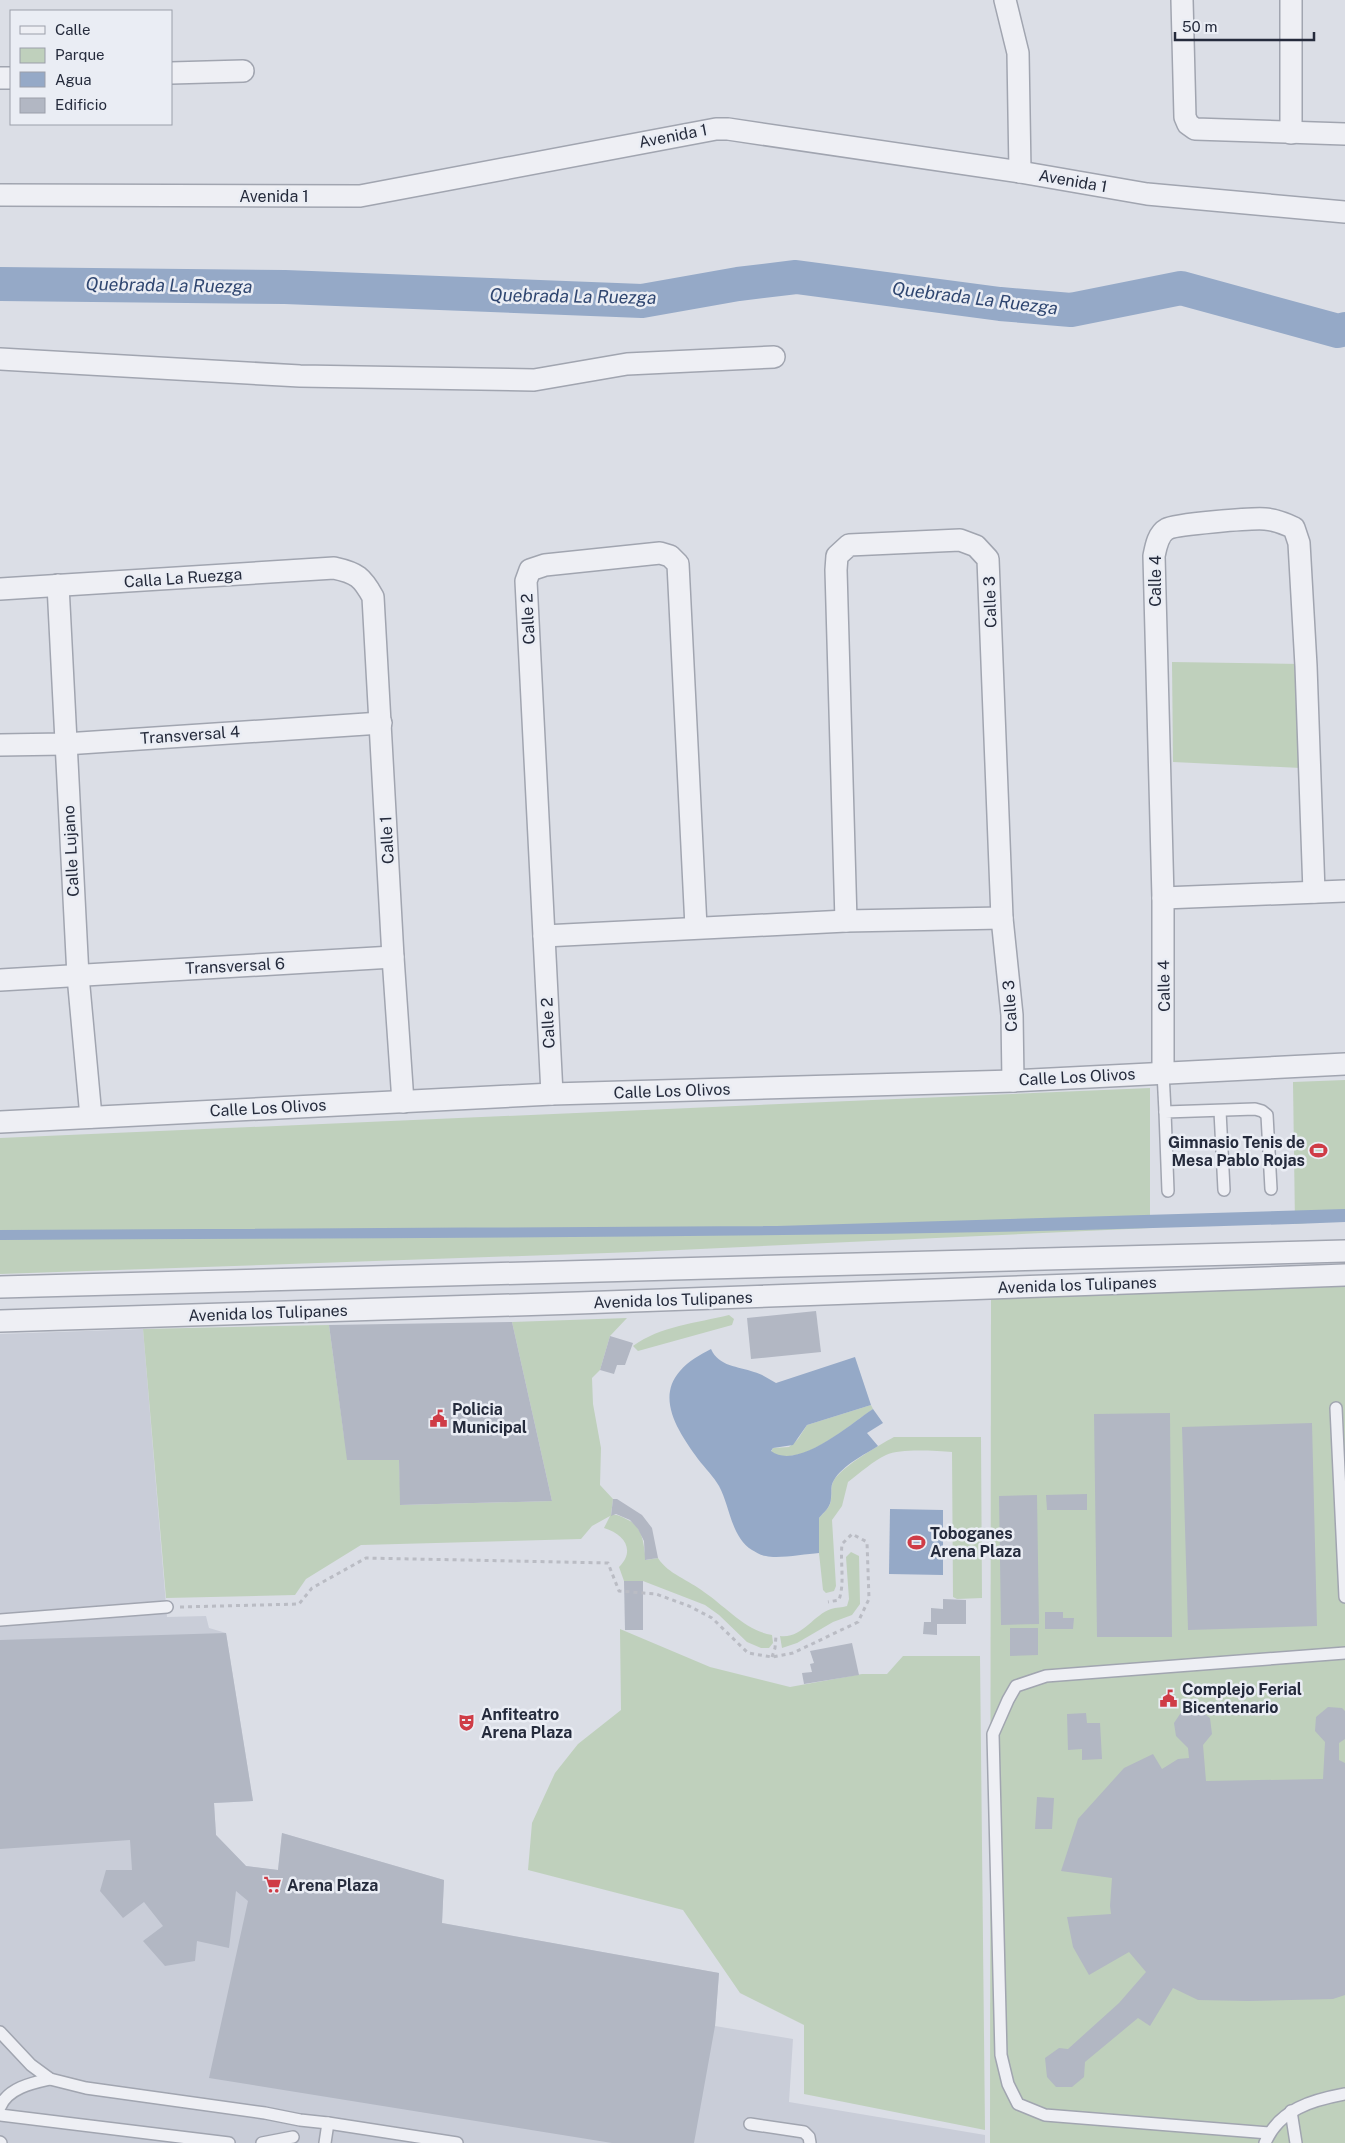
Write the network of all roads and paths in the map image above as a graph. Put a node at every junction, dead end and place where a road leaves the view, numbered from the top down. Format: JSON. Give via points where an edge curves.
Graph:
{"nodes":[{"id":1,"x":1005,"y":0,"type":"edge"},
{"id":2,"x":1182,"y":0,"type":"edge"},
{"id":3,"x":1291,"y":0,"type":"edge"},
{"id":4,"x":243,"y":71,"type":"dead end"},
{"id":5,"x":172,"y":73,"type":"edge"},
{"id":6,"x":1291,"y":132,"type":"junction"},
{"id":7,"x":1345,"y":134,"type":"edge"},
{"id":8,"x":1020,"y":172,"type":"junction"},
{"id":9,"x":0,"y":195,"type":"edge"},
{"id":10,"x":1345,"y":212,"type":"edge"},
{"id":11,"x":774,"y":357,"type":"dead end"},
{"id":12,"x":0,"y":359,"type":"edge"},
{"id":13,"x":363,"y":580,"type":"joint"},
{"id":14,"x":58,"y":585,"type":"junction"},
{"id":15,"x":0,"y":589,"type":"edge"},
{"id":16,"x":381,"y":723,"type":"junction"},
{"id":17,"x":66,"y":744,"type":"junction"},
{"id":18,"x":0,"y":745,"type":"edge"},
{"id":19,"x":1345,"y":891,"type":"edge"},
{"id":20,"x":1314,"y":892,"type":"junction"},
{"id":21,"x":1163,"y":898,"type":"junction"},
{"id":22,"x":1002,"y":918,"type":"junction"},
{"id":23,"x":846,"y":921,"type":"junction"},
{"id":24,"x":696,"y":927,"type":"junction"},
{"id":25,"x":544,"y":936,"type":"junction"},
{"id":26,"x":393,"y":957,"type":"junction"},
{"id":27,"x":78,"y":976,"type":"junction"},
{"id":28,"x":0,"y":980,"type":"edge"},
{"id":29,"x":1345,"y":1064,"type":"edge"},
{"id":30,"x":1164,"y":1072,"type":"junction"},
{"id":31,"x":1013,"y":1081,"type":"junction"},
{"id":32,"x":552,"y":1094,"type":"junction"},
{"id":33,"x":403,"y":1102,"type":"junction"},
{"id":34,"x":1220,"y":1111,"type":"junction"},
{"id":35,"x":1165,"y":1112,"type":"junction"},
{"id":36,"x":91,"y":1117,"type":"junction"},
{"id":37,"x":0,"y":1122,"type":"edge"},
{"id":38,"x":1271,"y":1189,"type":"dead end"},
{"id":39,"x":1224,"y":1190,"type":"dead end"},
{"id":40,"x":1168,"y":1191,"type":"dead end"},
{"id":41,"x":1345,"y":1251,"type":"edge"},
{"id":42,"x":1345,"y":1275,"type":"edge"},
{"id":43,"x":465,"y":1276,"type":"junction"},
{"id":44,"x":0,"y":1287,"type":"edge"},
{"id":45,"x":465,"y":1307,"type":"junction"},
{"id":46,"x":0,"y":1321,"type":"edge"},
{"id":47,"x":1336,"y":1408,"type":"dead end"},
{"id":48,"x":1345,"y":1597,"type":"edge"},
{"id":49,"x":828,"y":1602,"type":"dead end"},
{"id":50,"x":167,"y":1607,"type":"joint"},
{"id":51,"x":0,"y":1620,"type":"edge"},
{"id":52,"x":776,"y":1636,"type":"dead end"},
{"id":53,"x":1345,"y":1653,"type":"edge"},
{"id":54,"x":772,"y":1657,"type":"junction"},
{"id":55,"x":0,"y":2032,"type":"edge"},
{"id":56,"x":50,"y":2079,"type":"junction"},
{"id":57,"x":1345,"y":2094,"type":"edge"},
{"id":58,"x":0,"y":2107,"type":"edge"},
{"id":59,"x":1291,"y":2111,"type":"junction"},
{"id":60,"x":0,"y":2115,"type":"edge"},
{"id":61,"x":300,"y":2120,"type":"junction"},
{"id":62,"x":328,"y":2122,"type":"junction"},
{"id":63,"x":750,"y":2124,"type":"dead end"},
{"id":64,"x":1267,"y":2138,"type":"edge"},
{"id":65,"x":293,"y":2140,"type":"edge"},
{"id":66,"x":229,"y":2143,"type":"edge"},
{"id":67,"x":262,"y":2143,"type":"edge"},
{"id":68,"x":325,"y":2143,"type":"edge"},
{"id":69,"x":457,"y":2143,"type":"edge"},
{"id":70,"x":810,"y":2143,"type":"edge"},
{"id":71,"x":1296,"y":2143,"type":"edge"}],
"edges":[{"from":1,"to":8,"type":"street","via":[[1018,53]]},
{"from":2,"to":6,"type":"street","via":[[1185,116],[1188,124],[1195,129]]},
{"from":3,"to":6,"type":"street"},
{"from":4,"to":5,"type":"street"},
{"from":6,"to":7,"type":"street"},
{"from":8,"to":9,"type":"street","name":"Avenida 1","via":[[716,129],[360,196]]},
{"from":8,"to":10,"type":"street","name":"Avenida 1","via":[[1146,194]]},
{"from":11,"to":12,"type":"street","via":[[627,364],[534,380],[300,376]]},
{"from":13,"to":14,"type":"street","name":"Calla La Ruezga","via":[[334,568]]},
{"from":13,"to":16,"type":"street","name":"Calle 1","via":[[373,598]]},
{"from":14,"to":15,"type":"street","name":"Calla La Ruezga"},
{"from":14,"to":17,"type":"street","name":"Calle Lujano"},
{"from":16,"to":17,"type":"street","name":"Transversal 4"},
{"from":16,"to":26,"type":"street","name":"Calle 1"},
{"from":17,"to":18,"type":"street","name":"Transversal 4"},
{"from":17,"to":27,"type":"street","name":"Calle Lujano"},
{"from":19,"to":20,"type":"street"},
{"from":20,"to":21,"type":"street"},
{"from":20,"to":21,"type":"street","name":"Calle 4","via":[[1299,543],[1294,528],[1282,522],[1262,519],[1181,526],[1166,529],[1157,540],[1154,556]]},
{"from":21,"to":30,"type":"street","name":"Calle 4"},
{"from":22,"to":23,"type":"street"},
{"from":22,"to":23,"type":"street","name":"Calle 3","via":[[988,559],[976,546],[960,540],[849,545],[837,556]]},
{"from":22,"to":31,"type":"street","name":"Calle 3","via":[[1012,1015]]},
{"from":23,"to":24,"type":"street"},
{"from":24,"to":25,"type":"street"},
{"from":24,"to":25,"type":"street","name":"Calle 2","via":[[678,564],[670,556],[660,553],[545,565],[530,570],[526,581]]},
{"from":25,"to":32,"type":"street","name":"Calle 2"},
{"from":26,"to":27,"type":"street","name":"Transversal 6"},
{"from":26,"to":33,"type":"street","name":"Calle 1"},
{"from":27,"to":28,"type":"street","name":"Transversal 6"},
{"from":27,"to":36,"type":"street","name":"Calle Lujano"},
{"from":29,"to":30,"type":"street","name":"Calle Los Olivos"},
{"from":30,"to":31,"type":"street","name":"Calle Los Olivos"},
{"from":30,"to":35,"type":"lane"},
{"from":31,"to":32,"type":"street","name":"Calle Los Olivos"},
{"from":32,"to":33,"type":"street","name":"Calle Los Olivos"},
{"from":33,"to":36,"type":"street","name":"Calle Los Olivos"},
{"from":34,"to":35,"type":"lane"},
{"from":34,"to":38,"type":"lane","via":[[1256,1108],[1267,1115]]},
{"from":34,"to":39,"type":"lane"},
{"from":35,"to":40,"type":"lane"},
{"from":36,"to":37,"type":"street","name":"Calle Los Olivos"},
{"from":41,"to":43,"type":"street","name":"Avenida los Tulipanes"},
{"from":42,"to":45,"type":"street","name":"Avenida los Tulipanes"},
{"from":43,"to":44,"type":"street","name":"Avenida los Tulipanes"},
{"from":43,"to":45,"type":"street"},
{"from":45,"to":46,"type":"street","name":"Avenida los Tulipanes"},
{"from":47,"to":48,"type":"lane"},
{"from":49,"to":54,"type":"path","via":[[840,1600],[842,1544],[852,1534],[867,1542],[869,1563],[869,1599],[858,1622],[792,1653]]},
{"from":50,"to":51,"type":"lane"},
{"from":50,"to":54,"type":"path","via":[[299,1604],[312,1588],[366,1558],[608,1563],[619,1591],[656,1594],[689,1606],[712,1618],[748,1653]]},
{"from":52,"to":54,"type":"path"},
{"from":53,"to":64,"type":"lane","via":[[1046,1676],[1016,1686],[993,1734],[1001,2055],[1008,2084],[1018,2104],[1045,2115]]},
{"from":55,"to":56,"type":"lane","via":[[31,2065]]},
{"from":56,"to":58,"type":"lane","via":[[21,2086]]},
{"from":56,"to":61,"type":"lane","via":[[86,2088]]},
{"from":57,"to":59,"type":"lane","via":[[1316,2100]]},
{"from":59,"to":64,"type":"lane"},
{"from":59,"to":71,"type":"lane"},
{"from":60,"to":66,"type":"lane"},
{"from":61,"to":62,"type":"lane"},
{"from":61,"to":65,"type":"lane"},
{"from":62,"to":68,"type":"lane"},
{"from":62,"to":69,"type":"lane"},
{"from":63,"to":70,"type":"lane","via":[[804,2132]]},
{"from":65,"to":67,"type":"lane"}]}
